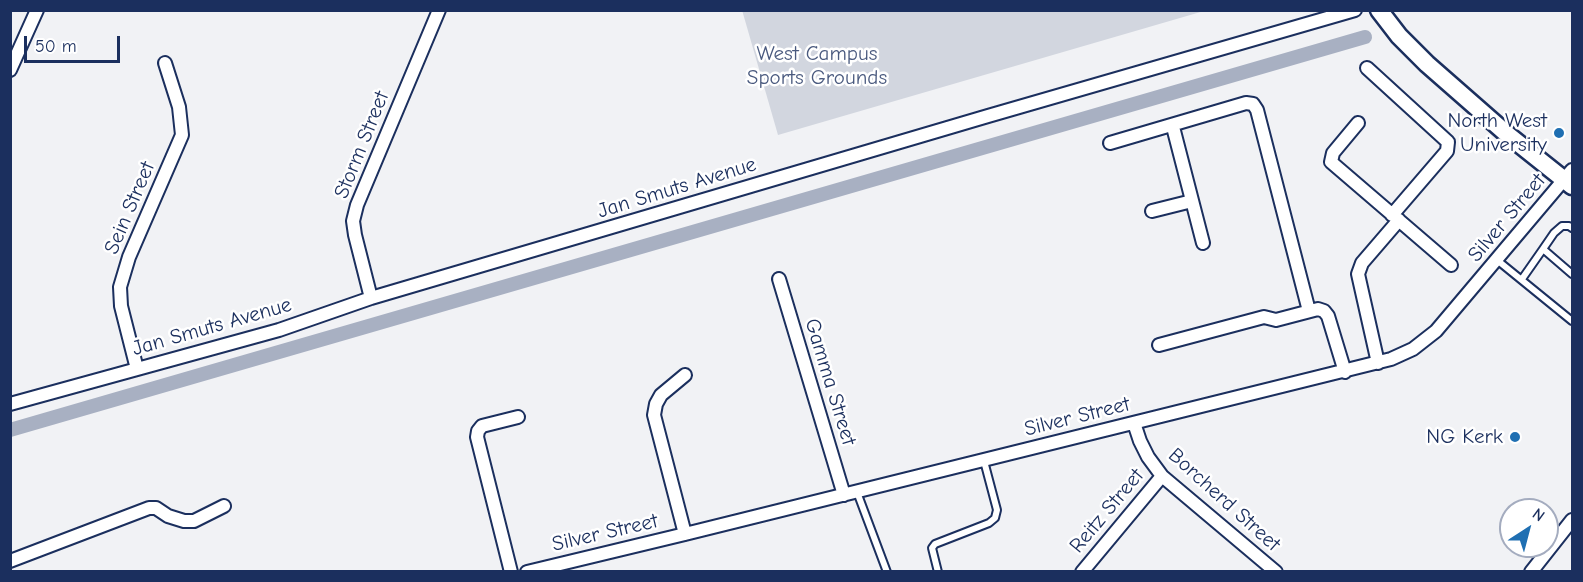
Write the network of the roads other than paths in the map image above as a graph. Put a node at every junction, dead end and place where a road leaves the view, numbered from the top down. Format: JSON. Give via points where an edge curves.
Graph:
{"nodes":[{"id":1,"x":37,"y":10,"type":"edge"},
{"id":2,"x":439,"y":10,"type":"edge"},
{"id":3,"x":1355,"y":10,"type":"edge"},
{"id":4,"x":1379,"y":10,"type":"edge"},
{"id":5,"x":165,"y":63,"type":"dead end"},
{"id":6,"x":1367,"y":68,"type":"dead end"},
{"id":7,"x":10,"y":70,"type":"edge"},
{"id":8,"x":1358,"y":123,"type":"dead end"},
{"id":9,"x":1173,"y":126,"type":"junction"},
{"id":10,"x":1110,"y":143,"type":"dead end"},
{"id":11,"x":1570,"y":178,"type":"edge"},
{"id":12,"x":1192,"y":201,"type":"junction"},
{"id":13,"x":1152,"y":211,"type":"dead end"},
{"id":14,"x":1396,"y":218,"type":"junction"},
{"id":15,"x":1572,"y":228,"type":"edge"},
{"id":16,"x":1203,"y":243,"type":"dead end"},
{"id":17,"x":1543,"y":249,"type":"junction"},
{"id":18,"x":1497,"y":260,"type":"junction"},
{"id":19,"x":1451,"y":265,"type":"dead end"},
{"id":20,"x":1572,"y":274,"type":"edge"},
{"id":21,"x":779,"y":279,"type":"dead end"},
{"id":22,"x":1522,"y":279,"type":"junction"},
{"id":23,"x":371,"y":298,"type":"junction"},
{"id":24,"x":1309,"y":311,"type":"junction"},
{"id":25,"x":1572,"y":321,"type":"edge"},
{"id":26,"x":1159,"y":345,"type":"dead end"},
{"id":27,"x":1378,"y":363,"type":"junction"},
{"id":28,"x":137,"y":369,"type":"junction"},
{"id":29,"x":1345,"y":372,"type":"junction"},
{"id":30,"x":685,"y":375,"type":"dead end"},
{"id":31,"x":10,"y":404,"type":"edge"},
{"id":32,"x":518,"y":417,"type":"dead end"},
{"id":33,"x":1134,"y":423,"type":"junction"},
{"id":34,"x":984,"y":461,"type":"junction"},
{"id":35,"x":1162,"y":476,"type":"junction"},
{"id":36,"x":857,"y":492,"type":"junction"},
{"id":37,"x":844,"y":495,"type":"junction"},
{"id":38,"x":224,"y":506,"type":"dead end"},
{"id":39,"x":1572,"y":520,"type":"edge"},
{"id":40,"x":685,"y":534,"type":"junction"},
{"id":41,"x":10,"y":561,"type":"edge"},
{"id":42,"x":556,"y":568,"type":"edge"},
{"id":43,"x":511,"y":572,"type":"edge"},
{"id":44,"x":527,"y":572,"type":"edge"},
{"id":45,"x":887,"y":572,"type":"edge"},
{"id":46,"x":938,"y":572,"type":"edge"},
{"id":47,"x":1082,"y":572,"type":"edge"},
{"id":48,"x":1276,"y":572,"type":"edge"},
{"id":49,"x":1531,"y":572,"type":"edge"}],
"edges":[{"from":1,"to":7,"type":"street"},
{"from":2,"to":23,"type":"street","name":"Storm Street","via":[[353,221]]},
{"from":3,"to":23,"type":"street","name":"Jan Smuts Avenue"},
{"from":4,"to":11,"type":"street","via":[[1426,64],[1508,135]]},
{"from":5,"to":28,"type":"street","name":"Sein Street","via":[[179,107],[182,135],[120,287]]},
{"from":6,"to":14,"type":"street","via":[[1448,142],[1447,151]]},
{"from":8,"to":14,"type":"street","via":[[1333,153],[1331,162]]},
{"from":9,"to":10,"type":"street"},
{"from":9,"to":12,"type":"street"},
{"from":9,"to":24,"type":"street","via":[[1246,103],[1256,107]]},
{"from":11,"to":18,"type":"street","name":"Silver Street"},
{"from":12,"to":13,"type":"street"},
{"from":12,"to":16,"type":"street"},
{"from":14,"to":19,"type":"street"},
{"from":14,"to":27,"type":"street","via":[[1358,274]]},
{"from":15,"to":17,"type":"lane","via":[[1562,226]]},
{"from":17,"to":20,"type":"lane"},
{"from":17,"to":22,"type":"lane"},
{"from":18,"to":22,"type":"lane"},
{"from":18,"to":27,"type":"street","name":"Silver Street","via":[[1424,341]]},
{"from":21,"to":37,"type":"street","name":"Gamma Street"},
{"from":22,"to":25,"type":"lane"},
{"from":23,"to":28,"type":"street","name":"Jan Smuts Avenue","via":[[279,330]]},
{"from":24,"to":26,"type":"street","via":[[1276,320],[1264,317]]},
{"from":24,"to":29,"type":"street","via":[[1318,309],[1326,313]]},
{"from":27,"to":29,"type":"street","name":"Silver Street"},
{"from":28,"to":31,"type":"street","name":"Jan Smuts Avenue"},
{"from":29,"to":33,"type":"street","name":"Silver Street"},
{"from":30,"to":40,"type":"street","via":[[662,395],[654,415]]},
{"from":32,"to":43,"type":"street","via":[[482,426],[477,437]]},
{"from":33,"to":34,"type":"street","name":"Silver Street"},
{"from":33,"to":35,"type":"street","name":"Borcherd Street","via":[[1148,457]]},
{"from":34,"to":36,"type":"street","name":"Silver Street"},
{"from":34,"to":46,"type":"lane","via":[[997,510],[995,518],[935,544],[932,548]]},
{"from":35,"to":47,"type":"street","name":"Reitz Street"},
{"from":35,"to":48,"type":"street","name":"Borcherd Street"},
{"from":36,"to":37,"type":"street","name":"Silver Street"},
{"from":36,"to":45,"type":"lane"},
{"from":37,"to":40,"type":"street","name":"Silver Street"},
{"from":38,"to":41,"type":"street","via":[[194,521],[149,508]]},
{"from":39,"to":49,"type":"street"},
{"from":40,"to":42,"type":"street","name":"Silver Street"},
{"from":42,"to":44,"type":"street","name":"Silver Street"}]}
